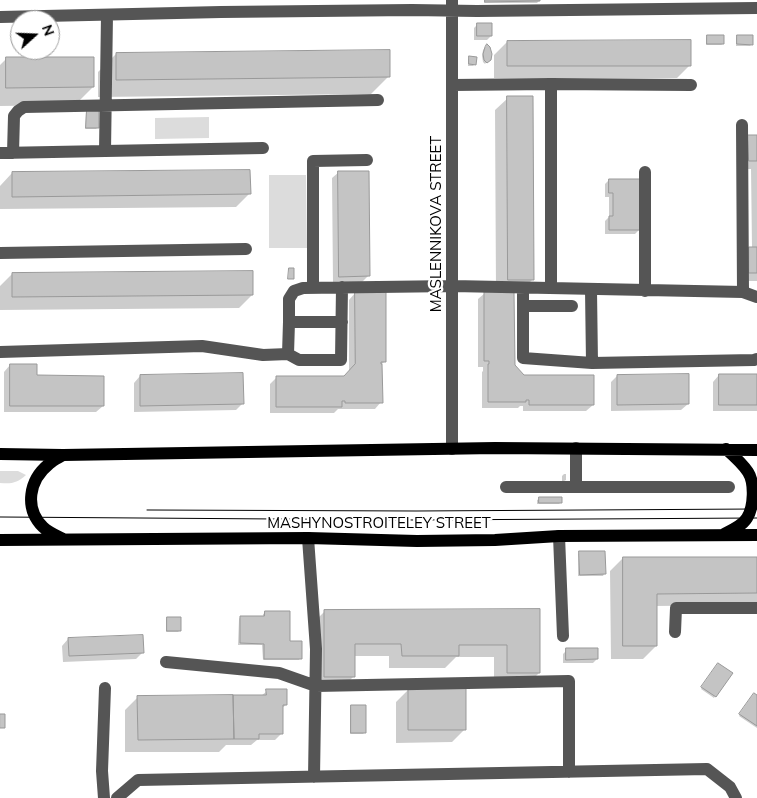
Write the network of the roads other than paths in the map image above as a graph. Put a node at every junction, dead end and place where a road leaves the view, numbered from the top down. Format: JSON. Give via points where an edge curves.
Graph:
{"nodes":[{"id":1,"x":452,"y":5,"type":"edge"},
{"id":2,"x":550,"y":5,"type":"edge"},
{"id":3,"x":642,"y":5,"type":"edge"},
{"id":4,"x":755,"y":5,"type":"edge"},
{"id":5,"x":221,"y":6,"type":"edge"},
{"id":6,"x":107,"y":14,"type":"junction"},
{"id":7,"x":0,"y":17,"type":"edge"},
{"id":8,"x":552,"y":84,"type":"junction"},
{"id":9,"x":452,"y":85,"type":"junction"},
{"id":10,"x":691,"y":86,"type":"dead end"},
{"id":11,"x":378,"y":100,"type":"dead end"},
{"id":12,"x":106,"y":105,"type":"junction"},
{"id":13,"x":742,"y":125,"type":"dead end"},
{"id":14,"x":263,"y":148,"type":"dead end"},
{"id":15,"x":106,"y":151,"type":"junction"},
{"id":16,"x":6,"y":153,"type":"edge"},
{"id":17,"x":368,"y":160,"type":"dead end"},
{"id":18,"x":645,"y":172,"type":"dead end"},
{"id":19,"x":246,"y":249,"type":"dead end"},
{"id":20,"x":0,"y":253,"type":"edge"},
{"id":21,"x":453,"y":286,"type":"junction"},
{"id":22,"x":313,"y":287,"type":"junction"},
{"id":23,"x":342,"y":287,"type":"junction"},
{"id":24,"x":523,"y":288,"type":"junction"},
{"id":25,"x":551,"y":288,"type":"junction"},
{"id":26,"x":590,"y":290,"type":"junction"},
{"id":27,"x":646,"y":291,"type":"junction"},
{"id":28,"x":743,"y":292,"type":"junction"},
{"id":29,"x":757,"y":297,"type":"edge"},
{"id":30,"x":523,"y":306,"type":"junction"},
{"id":31,"x":572,"y":306,"type":"dead end"},
{"id":32,"x":289,"y":322,"type":"junction"},
{"id":33,"x":342,"y":322,"type":"junction"},
{"id":34,"x":0,"y":352,"type":"edge"},
{"id":35,"x":288,"y":354,"type":"junction"},
{"id":36,"x":757,"y":359,"type":"edge"},
{"id":37,"x":592,"y":363,"type":"junction"},
{"id":38,"x":576,"y":448,"type":"junction"},
{"id":39,"x":452,"y":449,"type":"junction"},
{"id":40,"x":726,"y":450,"type":"junction"},
{"id":41,"x":757,"y":450,"type":"edge"},
{"id":42,"x":0,"y":454,"type":"edge"},
{"id":43,"x":63,"y":455,"type":"junction"},
{"id":44,"x":506,"y":487,"type":"dead end"},
{"id":45,"x":576,"y":487,"type":"junction"},
{"id":46,"x":729,"y":487,"type":"dead end"},
{"id":47,"x":757,"y":534,"type":"edge"},
{"id":48,"x":722,"y":535,"type":"junction"},
{"id":49,"x":559,"y":536,"type":"junction"},
{"id":50,"x":308,"y":538,"type":"junction"},
{"id":51,"x":0,"y":540,"type":"edge"},
{"id":52,"x":64,"y":540,"type":"junction"},
{"id":53,"x":757,"y":608,"type":"edge"},
{"id":54,"x":675,"y":632,"type":"dead end"},
{"id":55,"x":563,"y":636,"type":"dead end"},
{"id":56,"x":166,"y":662,"type":"dead end"},
{"id":57,"x":316,"y":686,"type":"junction"},
{"id":58,"x":105,"y":688,"type":"dead end"},
{"id":59,"x":569,"y":772,"type":"junction"},
{"id":60,"x":314,"y":776,"type":"junction"},
{"id":61,"x":104,"y":798,"type":"edge"},
{"id":62,"x":117,"y":798,"type":"edge"},
{"id":63,"x":736,"y":798,"type":"edge"}],
"edges":[{"from":1,"to":2,"type":"street"},
{"from":1,"to":5,"type":"street","via":[[392,10]]},
{"from":1,"to":9,"type":"street","name":"MASLENNIKOVA STREET"},
{"from":2,"to":3,"type":"street"},
{"from":3,"to":4,"type":"street"},
{"from":5,"to":6,"type":"street"},
{"from":6,"to":7,"type":"street"},
{"from":6,"to":12,"type":"street"},
{"from":8,"to":9,"type":"street"},
{"from":8,"to":10,"type":"street"},
{"from":8,"to":25,"type":"street"},
{"from":9,"to":21,"type":"street","name":"MASLENNIKOVA STREET"},
{"from":11,"to":12,"type":"street"},
{"from":12,"to":15,"type":"street"},
{"from":12,"to":16,"type":"street","via":[[24,107],[14,116]]},
{"from":13,"to":28,"type":"street"},
{"from":14,"to":15,"type":"street"},
{"from":15,"to":16,"type":"street"},
{"from":17,"to":22,"type":"street","via":[[313,162]]},
{"from":18,"to":27,"type":"street"},
{"from":19,"to":20,"type":"street"},
{"from":21,"to":23,"type":"street"},
{"from":21,"to":24,"type":"street"},
{"from":21,"to":39,"type":"street","name":"MASLENNIKOVA STREET"},
{"from":22,"to":23,"type":"street"},
{"from":22,"to":32,"type":"street","via":[[294,291],[289,299]]},
{"from":23,"to":33,"type":"street"},
{"from":24,"to":25,"type":"street"},
{"from":24,"to":30,"type":"street"},
{"from":25,"to":26,"type":"street"},
{"from":26,"to":27,"type":"street"},
{"from":26,"to":37,"type":"street"},
{"from":27,"to":28,"type":"street"},
{"from":28,"to":29,"type":"street"},
{"from":30,"to":31,"type":"street"},
{"from":30,"to":37,"type":"street","via":[[523,358]]},
{"from":32,"to":33,"type":"street"},
{"from":32,"to":35,"type":"street"},
{"from":33,"to":35,"type":"street","via":[[341,360],[299,360]]},
{"from":34,"to":35,"type":"street","via":[[202,346],[263,355]]},
{"from":36,"to":37,"type":"street"},
{"from":38,"to":39,"type":"main road"},
{"from":38,"to":40,"type":"main road"},
{"from":38,"to":45,"type":"street"},
{"from":39,"to":43,"type":"main road"},
{"from":40,"to":41,"type":"main road"},
{"from":40,"to":48,"type":"main road","via":[[750,474],[753,499],[747,518]]},
{"from":42,"to":43,"type":"main road"},
{"from":43,"to":52,"type":"main road","via":[[39,474],[32,486],[31,498],[32,510],[44,528]]},
{"from":44,"to":45,"type":"street"},
{"from":45,"to":46,"type":"street"},
{"from":47,"to":48,"type":"main road","name":"MASHYNOSTROITELEY STREET"},
{"from":48,"to":49,"type":"main road","name":"MASHYNOSTROITELEY STREET"},
{"from":49,"to":50,"type":"main road","name":"MASHYNOSTROITELEY STREET","via":[[416,541]]},
{"from":49,"to":55,"type":"street"},
{"from":50,"to":52,"type":"main road","name":"MASHYNOSTROITELEY STREET"},
{"from":50,"to":57,"type":"street"},
{"from":51,"to":52,"type":"main road","name":"MASHYNOSTROITELEY STREET"},
{"from":53,"to":54,"type":"street","via":[[676,608]]},
{"from":56,"to":57,"type":"street","via":[[279,673]]},
{"from":57,"to":59,"type":"street","via":[[569,681]]},
{"from":57,"to":60,"type":"street"},
{"from":58,"to":61,"type":"street"},
{"from":59,"to":60,"type":"street"},
{"from":59,"to":63,"type":"street","via":[[707,769],[730,787]]},
{"from":60,"to":62,"type":"street","via":[[138,780]]}]}
